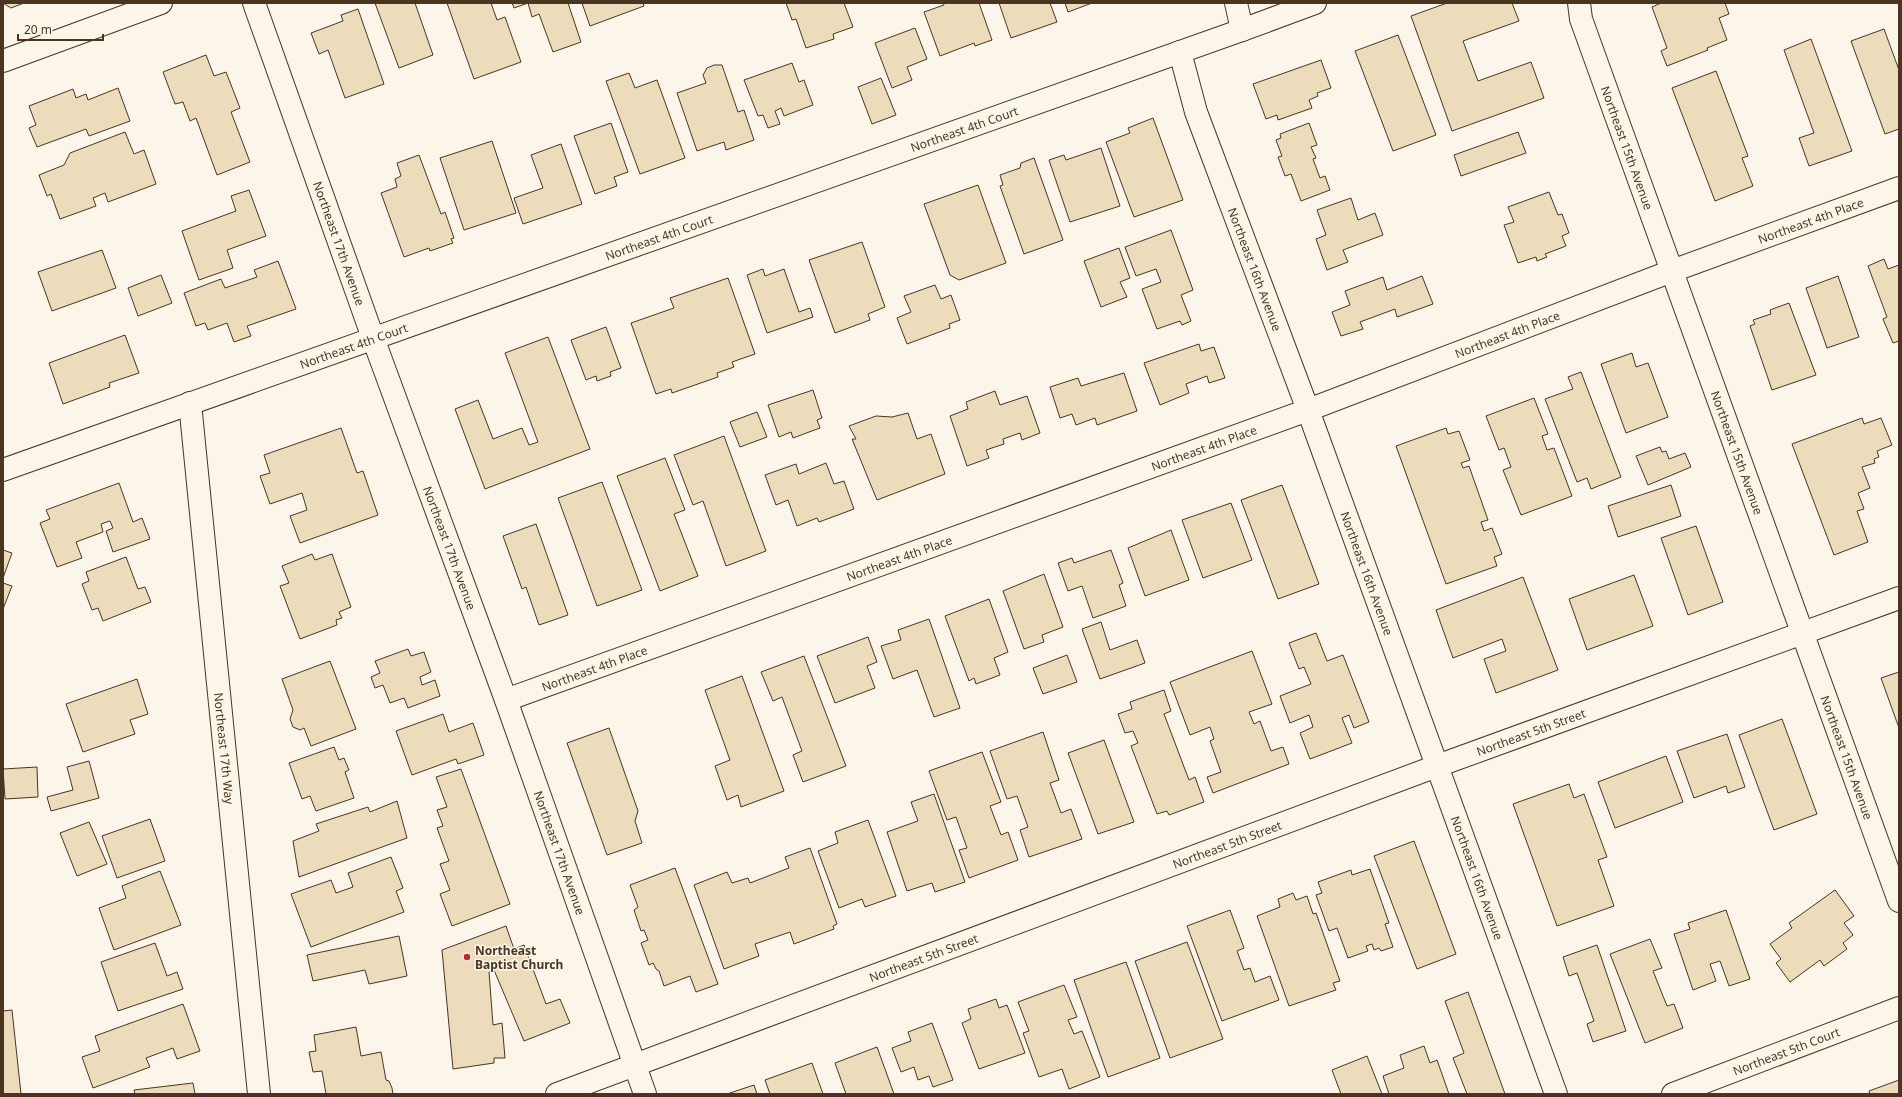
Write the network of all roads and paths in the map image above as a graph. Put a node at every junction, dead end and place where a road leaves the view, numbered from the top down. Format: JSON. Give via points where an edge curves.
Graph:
{"nodes":[{"id":1,"x":161,"y":3,"type":"edge"},
{"id":2,"x":254,"y":3,"type":"edge"},
{"id":3,"x":1236,"y":3,"type":"edge"},
{"id":4,"x":1315,"y":3,"type":"edge"},
{"id":5,"x":1579,"y":3,"type":"edge"},
{"id":6,"x":1242,"y":30,"type":"junction"},
{"id":7,"x":1180,"y":52,"type":"junction"},
{"id":8,"x":3,"y":61,"type":"edge"},
{"id":9,"x":1899,"y":188,"type":"edge"},
{"id":10,"x":1672,"y":271,"type":"junction"},
{"id":11,"x":373,"y":338,"type":"junction"},
{"id":12,"x":190,"y":403,"type":"junction"},
{"id":13,"x":1308,"y":410,"type":"junction"},
{"id":14,"x":3,"y":470,"type":"edge"},
{"id":15,"x":1899,"y":598,"type":"edge"},
{"id":16,"x":1803,"y":634,"type":"junction"},
{"id":17,"x":506,"y":700,"type":"junction"},
{"id":18,"x":1437,"y":766,"type":"junction"},
{"id":19,"x":1899,"y":901,"type":"edge"},
{"id":20,"x":1899,"y":1008,"type":"edge"},
{"id":21,"x":634,"y":1065,"type":"junction"},
{"id":22,"x":259,"y":1094,"type":"edge"},
{"id":23,"x":557,"y":1094,"type":"edge"},
{"id":24,"x":645,"y":1094,"type":"edge"},
{"id":25,"x":1556,"y":1094,"type":"edge"},
{"id":26,"x":1673,"y":1094,"type":"edge"}],
"edges":[{"from":1,"to":8,"type":"street"},
{"from":2,"to":11,"type":"street","name":"Northeast 17th Avenue"},
{"from":3,"to":6,"type":"street"},
{"from":4,"to":6,"type":"street","name":"Northeast 4th Court"},
{"from":5,"to":10,"type":"street","name":"Northeast 15th Avenue","via":[[1581,19]]},
{"from":6,"to":7,"type":"street","name":"Northeast 4th Court"},
{"from":7,"to":11,"type":"street","name":"Northeast 4th Court"},
{"from":7,"to":13,"type":"street","name":"Northeast 16th Avenue","via":[[1196,112]]},
{"from":9,"to":10,"type":"street","name":"Northeast 4th Place"},
{"from":10,"to":13,"type":"street","name":"Northeast 4th Place"},
{"from":10,"to":16,"type":"street","name":"Northeast 15th Avenue"},
{"from":11,"to":12,"type":"street","name":"Northeast 4th Court"},
{"from":11,"to":17,"type":"street","name":"Northeast 17th Avenue"},
{"from":12,"to":14,"type":"street","name":"Northeast 4th Court"},
{"from":12,"to":22,"type":"street","name":"Northeast 17th Way"},
{"from":13,"to":17,"type":"street","name":"Northeast 4th Place"},
{"from":13,"to":18,"type":"street","name":"Northeast 16th Avenue"},
{"from":15,"to":16,"type":"street","name":"Northeast 5th Street"},
{"from":16,"to":18,"type":"street","name":"Northeast 5th Street"},
{"from":16,"to":19,"type":"street","name":"Northeast 15th Avenue"},
{"from":17,"to":21,"type":"street","name":"Northeast 17th Avenue"},
{"from":18,"to":21,"type":"street","name":"Northeast 5th Street"},
{"from":18,"to":25,"type":"street","name":"Northeast 16th Avenue"},
{"from":20,"to":26,"type":"street","name":"Northeast 5th Court"},
{"from":21,"to":23,"type":"street","name":"Northeast 5th Street"},
{"from":21,"to":24,"type":"street","name":"Northeast 17th Avenue"}]}
